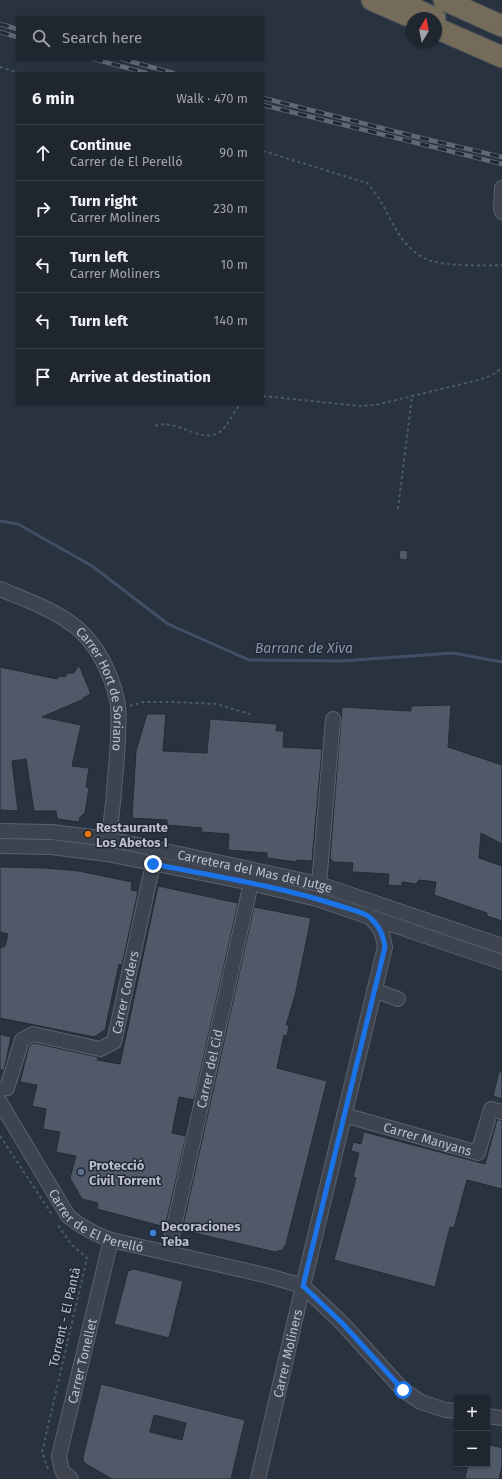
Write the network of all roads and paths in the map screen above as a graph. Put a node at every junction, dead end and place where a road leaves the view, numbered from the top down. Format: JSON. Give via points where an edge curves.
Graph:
{"nodes":[{"id":1,"x":372,"y":0,"type":"edge"},
{"id":2,"x":394,"y":0,"type":"edge"},
{"id":3,"x":444,"y":0,"type":"edge"},
{"id":4,"x":471,"y":0,"type":"edge"},
{"id":5,"x":422,"y":12,"type":"edge"},
{"id":6,"x":502,"y":13,"type":"edge"},
{"id":7,"x":406,"y":15,"type":"edge"},
{"id":8,"x":442,"y":21,"type":"edge"},
{"id":9,"x":502,"y":26,"type":"edge"},
{"id":10,"x":442,"y":31,"type":"edge"},
{"id":11,"x":502,"y":47,"type":"edge"},
{"id":12,"x":502,"y":57,"type":"edge"},
{"id":13,"x":0,"y":67,"type":"edge"},
{"id":14,"x":16,"y":72,"type":"edge"},
{"id":15,"x":264,"y":151,"type":"edge"},
{"id":16,"x":501,"y":190,"type":"edge"},
{"id":17,"x":502,"y":212,"type":"edge"},
{"id":18,"x":502,"y":265,"type":"edge"},
{"id":19,"x":502,"y":368,"type":"edge"},
{"id":20,"x":264,"y":396,"type":"edge"},
{"id":21,"x":412,"y":397,"type":"junction"},
{"id":22,"x":240,"y":404,"type":"edge"},
{"id":23,"x":155,"y":426,"type":"dead end"},
{"id":24,"x":398,"y":509,"type":"dead end"},
{"id":25,"x":0,"y":589,"type":"edge"},
{"id":26,"x":118,"y":710,"type":"junction"},
{"id":27,"x":250,"y":714,"type":"dead end"},
{"id":28,"x":333,"y":719,"type":"dead end"},
{"id":29,"x":0,"y":831,"type":"edge"},
{"id":30,"x":108,"y":839,"type":"junction"},
{"id":31,"x":0,"y":846,"type":"edge"},
{"id":32,"x":153,"y":864,"type":"junction"},
{"id":33,"x":251,"y":883,"type":"junction"},
{"id":34,"x":319,"y":884,"type":"junction"},
{"id":35,"x":367,"y":915,"type":"junction"},
{"id":36,"x":413,"y":931,"type":"junction"},
{"id":37,"x":502,"y":946,"type":"edge"},
{"id":38,"x":385,"y":947,"type":"junction"},
{"id":39,"x":502,"y":962,"type":"edge"},
{"id":40,"x":374,"y":990,"type":"junction"},
{"id":41,"x":398,"y":999,"type":"dead end"},
{"id":42,"x":0,"y":1089,"type":"edge"},
{"id":43,"x":0,"y":1102,"type":"edge"},
{"id":44,"x":502,"y":1112,"type":"edge"},
{"id":45,"x":344,"y":1115,"type":"junction"},
{"id":46,"x":0,"y":1136,"type":"edge"},
{"id":47,"x":54,"y":1218,"type":"dead end"},
{"id":48,"x":58,"y":1225,"type":"dead end"},
{"id":49,"x":111,"y":1240,"type":"junction"},
{"id":50,"x":168,"y":1253,"type":"junction"},
{"id":51,"x":303,"y":1286,"type":"junction"},
{"id":52,"x":454,"y":1412,"type":"edge"},
{"id":53,"x":490,"y":1416,"type":"edge"},
{"id":54,"x":502,"y":1418,"type":"edge"},
{"id":55,"x":50,"y":1472,"type":"dead end"},
{"id":56,"x":71,"y":1479,"type":"edge"},
{"id":57,"x":258,"y":1479,"type":"edge"}],
"edges":[{"from":1,"to":7,"type":"highway"},
{"from":2,"to":5,"type":"highway"},
{"from":3,"to":9,"type":"highway"},
{"from":4,"to":6,"type":"highway"},
{"from":8,"to":11,"type":"highway"},
{"from":10,"to":12,"type":"highway"},
{"from":13,"to":14,"type":"path"},
{"from":15,"to":18,"type":"path","via":[[367,184],[374,190],[399,235],[411,249],[428,260],[449,264]]},
{"from":16,"to":17,"type":"street"},
{"from":19,"to":21,"type":"path","via":[[479,380]]},
{"from":20,"to":21,"type":"path","via":[[360,406]]},
{"from":21,"to":24,"type":"path"},
{"from":22,"to":23,"type":"path","via":[[217,434],[201,434],[167,424]]},
{"from":25,"to":26,"type":"street","name":"Carrer Hort de Soriano","via":[[49,609],[76,628],[94,646],[109,674]]},
{"from":26,"to":27,"type":"path","via":[[143,702],[174,702],[216,704]]},
{"from":26,"to":30,"type":"street","name":"Carrer Hort de Soriano","via":[[114,795]]},
{"from":28,"to":34,"type":"street"},
{"from":29,"to":30,"type":"street","name":"Carretera del Mas del Jutge","via":[[51,832]]},
{"from":30,"to":34,"type":"street","name":"Carretera del Mas del Jutge"},
{"from":31,"to":32,"type":"street","name":"Carretera del Mas del Jutge","via":[[51,847],[107,854]]},
{"from":32,"to":33,"type":"street","name":"Carretera del Mas del Jutge"},
{"from":32,"to":42,"type":"street","name":"Carrer Corders","via":[[114,1042],[100,1049],[33,1034],[22,1040],[7,1088]]},
{"from":33,"to":35,"type":"street","name":"Carretera del Mas del Jutge","via":[[317,899]]},
{"from":33,"to":50,"type":"street","name":"Carrer del Cid"},
{"from":34,"to":37,"type":"street","name":"Carretera del Mas del Jutge"},
{"from":35,"to":36,"type":"street","name":"Carretera del Mas del Jutge"},
{"from":35,"to":38,"type":"street","via":[[377,924]]},
{"from":36,"to":38,"type":"street","via":[[398,935]]},
{"from":36,"to":39,"type":"street","name":"Carretera del Mas del Jutge"},
{"from":38,"to":40,"type":"street","name":"Carrer Moliners"},
{"from":40,"to":41,"type":"street"},
{"from":40,"to":45,"type":"street","name":"Carrer Moliners"},
{"from":43,"to":49,"type":"street","name":"Carrer de El Perelló","via":[[68,1216],[93,1234]]},
{"from":44,"to":45,"type":"street","name":"Carrer Manyans","via":[[491,1109],[478,1153]]},
{"from":45,"to":51,"type":"street","name":"Carrer Moliners"},
{"from":46,"to":47,"type":"path"},
{"from":48,"to":55,"type":"path","name":"Torrent - El Pantà","via":[[71,1244],[87,1258],[42,1452]]},
{"from":49,"to":50,"type":"street","name":"Carrer de El Perelló"},
{"from":49,"to":56,"type":"street","name":"Carrer Tonellet","via":[[59,1456],[62,1471]]},
{"from":50,"to":51,"type":"street","name":"Carrer de El Perelló"},
{"from":51,"to":52,"type":"street","name":"Carrer de El Perelló","via":[[342,1323],[403,1390],[421,1402]]},
{"from":51,"to":57,"type":"street","name":"Carrer Moliners"},
{"from":53,"to":54,"type":"street"}]}
